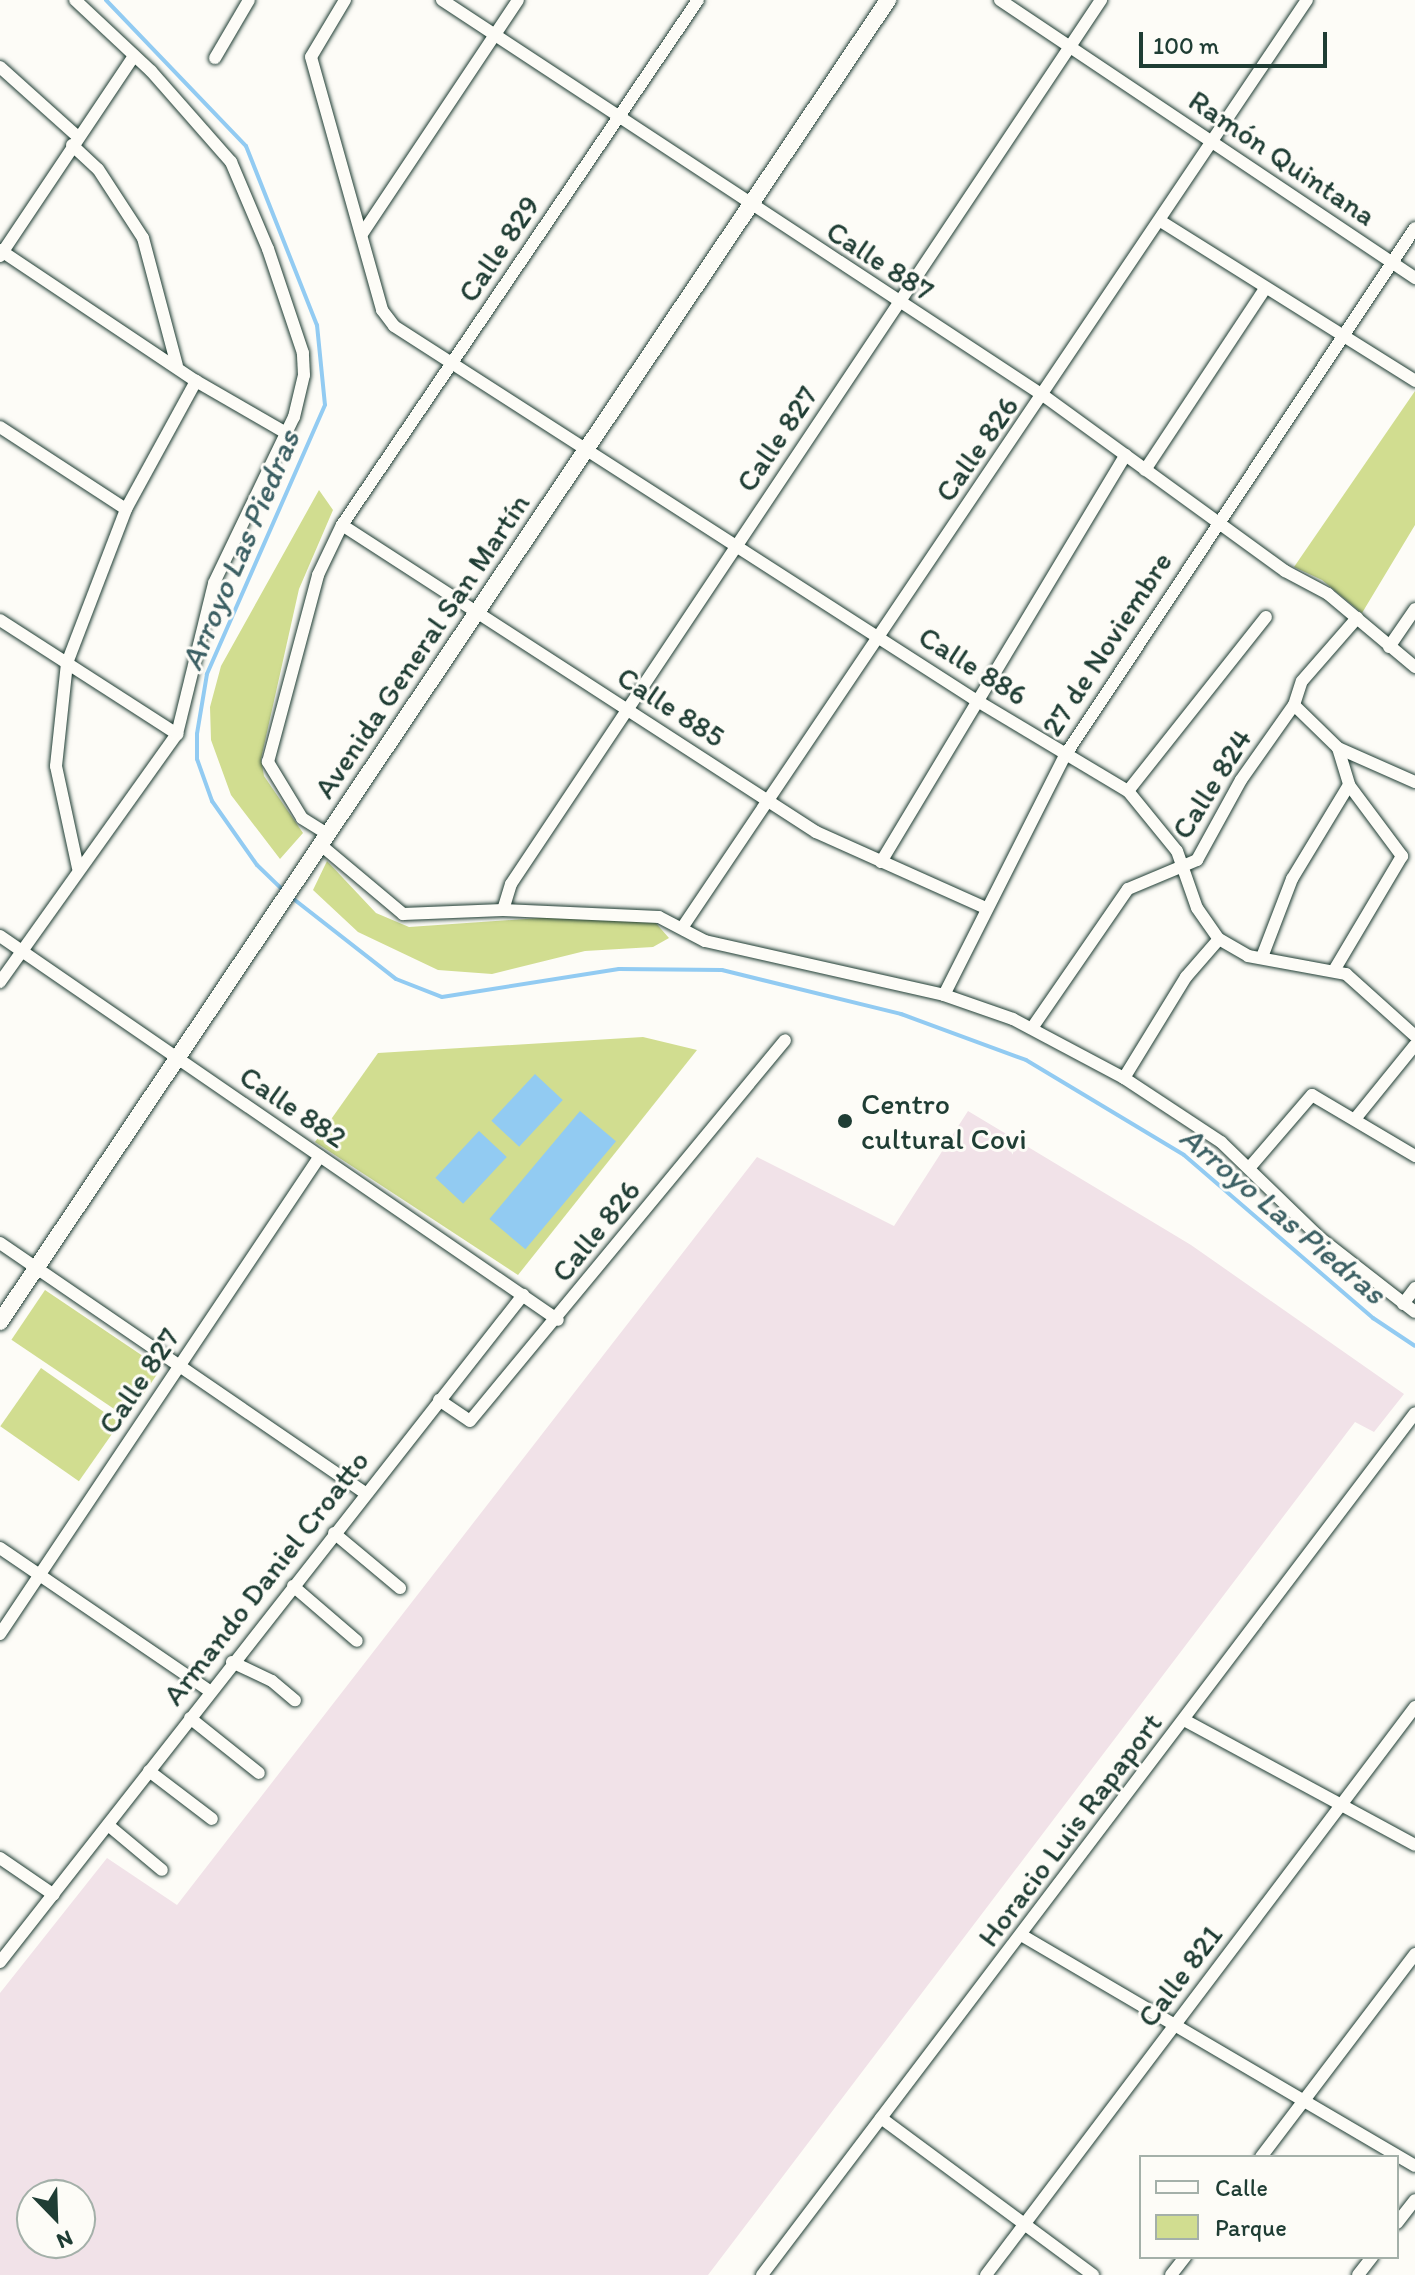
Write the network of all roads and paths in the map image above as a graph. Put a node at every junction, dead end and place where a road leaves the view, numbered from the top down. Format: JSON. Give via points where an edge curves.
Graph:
{"nodes":[{"id":1,"x":75,"y":0,"type":"edge"},
{"id":2,"x":249,"y":0,"type":"edge"},
{"id":3,"x":345,"y":0,"type":"edge"},
{"id":4,"x":442,"y":0,"type":"edge"},
{"id":5,"x":518,"y":0,"type":"edge"},
{"id":6,"x":698,"y":0,"type":"edge"},
{"id":7,"x":888,"y":0,"type":"edge"},
{"id":8,"x":1000,"y":0,"type":"edge"},
{"id":9,"x":1101,"y":0,"type":"edge"},
{"id":10,"x":1307,"y":0,"type":"edge"},
{"id":11,"x":494,"y":36,"type":"junction"},
{"id":12,"x":1070,"y":46,"type":"junction"},
{"id":13,"x":134,"y":56,"type":"junction"},
{"id":14,"x":215,"y":58,"type":"dead end"},
{"id":15,"x":0,"y":67,"type":"edge"},
{"id":16,"x":618,"y":118,"type":"junction"},
{"id":17,"x":75,"y":141,"type":"junction"},
{"id":18,"x":1211,"y":143,"type":"junction"},
{"id":19,"x":750,"y":206,"type":"junction"},
{"id":20,"x":1162,"y":222,"type":"junction"},
{"id":21,"x":1415,"y":228,"type":"edge"},
{"id":22,"x":362,"y":234,"type":"junction"},
{"id":23,"x":1,"y":252,"type":"edge"},
{"id":24,"x":1391,"y":263,"type":"junction"},
{"id":25,"x":1415,"y":278,"type":"edge"},
{"id":26,"x":1264,"y":290,"type":"junction"},
{"id":27,"x":898,"y":305,"type":"junction"},
{"id":28,"x":1339,"y":336,"type":"junction"},
{"id":29,"x":453,"y":365,"type":"junction"},
{"id":30,"x":177,"y":366,"type":"junction"},
{"id":31,"x":196,"y":381,"type":"junction"},
{"id":32,"x":1415,"y":381,"type":"edge"},
{"id":33,"x":1044,"y":396,"type":"junction"},
{"id":34,"x":0,"y":427,"type":"edge"},
{"id":35,"x":286,"y":433,"type":"junction"},
{"id":36,"x":587,"y":450,"type":"junction"},
{"id":37,"x":1126,"y":455,"type":"junction"},
{"id":38,"x":1145,"y":470,"type":"junction"},
{"id":39,"x":126,"y":509,"type":"junction"},
{"id":40,"x":1220,"y":521,"type":"junction"},
{"id":41,"x":342,"y":525,"type":"junction"},
{"id":42,"x":736,"y":546,"type":"junction"},
{"id":43,"x":1415,"y":609,"type":"edge"},
{"id":44,"x":478,"y":614,"type":"junction"},
{"id":45,"x":1266,"y":617,"type":"dead end"},
{"id":46,"x":1357,"y":618,"type":"junction"},
{"id":47,"x":0,"y":620,"type":"edge"},
{"id":48,"x":879,"y":637,"type":"junction"},
{"id":49,"x":1389,"y":647,"type":"junction"},
{"id":50,"x":67,"y":663,"type":"junction"},
{"id":51,"x":1415,"y":667,"type":"edge"},
{"id":52,"x":974,"y":699,"type":"junction"},
{"id":53,"x":1294,"y":705,"type":"junction"},
{"id":54,"x":627,"y":709,"type":"junction"},
{"id":55,"x":177,"y":734,"type":"junction"},
{"id":56,"x":1338,"y":748,"type":"junction"},
{"id":57,"x":1066,"y":754,"type":"junction"},
{"id":58,"x":1415,"y":782,"type":"edge"},
{"id":59,"x":1349,"y":785,"type":"junction"},
{"id":60,"x":1128,"y":791,"type":"junction"},
{"id":61,"x":768,"y":801,"type":"junction"},
{"id":62,"x":325,"y":841,"type":"junction"},
{"id":63,"x":881,"y":862,"type":"junction"},
{"id":64,"x":78,"y":868,"type":"junction"},
{"id":65,"x":1183,"y":869,"type":"junction"},
{"id":66,"x":986,"y":908,"type":"junction"},
{"id":67,"x":503,"y":910,"type":"junction"},
{"id":68,"x":684,"y":925,"type":"junction"},
{"id":69,"x":0,"y":936,"type":"edge"},
{"id":70,"x":1219,"y":939,"type":"junction"},
{"id":71,"x":22,"y":950,"type":"junction"},
{"id":72,"x":1262,"y":957,"type":"junction"},
{"id":73,"x":1335,"y":969,"type":"junction"},
{"id":74,"x":0,"y":982,"type":"edge"},
{"id":75,"x":944,"y":995,"type":"junction"},
{"id":76,"x":1032,"y":1028,"type":"junction"},
{"id":77,"x":785,"y":1040,"type":"dead end"},
{"id":78,"x":1415,"y":1045,"type":"edge"},
{"id":79,"x":176,"y":1058,"type":"junction"},
{"id":80,"x":1124,"y":1078,"type":"junction"},
{"id":81,"x":1355,"y":1119,"type":"junction"},
{"id":82,"x":320,"y":1156,"type":"junction"},
{"id":83,"x":1415,"y":1156,"type":"edge"},
{"id":84,"x":1250,"y":1167,"type":"junction"},
{"id":85,"x":0,"y":1243,"type":"edge"},
{"id":86,"x":37,"y":1268,"type":"junction"},
{"id":87,"x":1415,"y":1288,"type":"edge"},
{"id":88,"x":523,"y":1295,"type":"junction"},
{"id":89,"x":1403,"y":1304,"type":"junction"},
{"id":90,"x":1415,"y":1312,"type":"edge"},
{"id":91,"x":558,"y":1320,"type":"junction"},
{"id":92,"x":0,"y":1322,"type":"edge"},
{"id":93,"x":180,"y":1367,"type":"junction"},
{"id":94,"x":439,"y":1400,"type":"junction"},
{"id":95,"x":1415,"y":1413,"type":"edge"},
{"id":96,"x":365,"y":1493,"type":"junction"},
{"id":97,"x":334,"y":1533,"type":"junction"},
{"id":98,"x":0,"y":1548,"type":"edge"},
{"id":99,"x":40,"y":1575,"type":"junction"},
{"id":100,"x":293,"y":1586,"type":"junction"},
{"id":101,"x":400,"y":1588,"type":"dead end"},
{"id":102,"x":0,"y":1634,"type":"edge"},
{"id":103,"x":357,"y":1641,"type":"dead end"},
{"id":104,"x":232,"y":1662,"type":"junction"},
{"id":105,"x":210,"y":1691,"type":"junction"},
{"id":106,"x":295,"y":1700,"type":"dead end"},
{"id":107,"x":1415,"y":1707,"type":"edge"},
{"id":108,"x":190,"y":1718,"type":"junction"},
{"id":109,"x":1186,"y":1721,"type":"junction"},
{"id":110,"x":149,"y":1771,"type":"junction"},
{"id":111,"x":259,"y":1773,"type":"dead end"},
{"id":112,"x":1341,"y":1806,"type":"junction"},
{"id":113,"x":212,"y":1819,"type":"dead end"},
{"id":114,"x":108,"y":1825,"type":"junction"},
{"id":115,"x":1415,"y":1845,"type":"edge"},
{"id":116,"x":0,"y":1858,"type":"edge"},
{"id":117,"x":162,"y":1870,"type":"dead end"},
{"id":118,"x":54,"y":1895,"type":"junction"},
{"id":119,"x":1023,"y":1936,"type":"junction"},
{"id":120,"x":1415,"y":1954,"type":"edge"},
{"id":121,"x":0,"y":1962,"type":"edge"},
{"id":122,"x":1175,"y":2026,"type":"junction"},
{"id":123,"x":1303,"y":2101,"type":"junction"},
{"id":124,"x":881,"y":2118,"type":"junction"},
{"id":125,"x":1262,"y":2155,"type":"edge"},
{"id":126,"x":1396,"y":2155,"type":"edge"},
{"id":127,"x":1415,"y":2200,"type":"edge"},
{"id":128,"x":1399,"y":2220,"type":"edge"},
{"id":129,"x":1026,"y":2223,"type":"junction"},
{"id":130,"x":1183,"y":2259,"type":"edge"},
{"id":131,"x":1370,"y":2259,"type":"edge"},
{"id":132,"x":762,"y":2275,"type":"edge"},
{"id":133,"x":986,"y":2275,"type":"edge"},
{"id":134,"x":1093,"y":2275,"type":"edge"},
{"id":135,"x":1171,"y":2275,"type":"edge"},
{"id":136,"x":1358,"y":2275,"type":"edge"}],
"edges":[{"from":1,"to":13,"type":"street"},
{"from":2,"to":14,"type":"street"},
{"from":3,"to":22,"type":"street","name":"Calle 886","via":[[313,50]]},
{"from":4,"to":11,"type":"street","name":"Calle 887"},
{"from":5,"to":11,"type":"street"},
{"from":6,"to":16,"type":"street","name":"Calle 829"},
{"from":7,"to":19,"type":"main road","name":"Avenida General San Martín"},
{"from":8,"to":12,"type":"street","name":"Ramón Quintana"},
{"from":9,"to":12,"type":"street","name":"Calle 827"},
{"from":10,"to":18,"type":"street","name":"Calle 826"},
{"from":11,"to":16,"type":"street","name":"Calle 887"},
{"from":11,"to":22,"type":"street"},
{"from":12,"to":18,"type":"street","name":"Ramón Quintana"},
{"from":12,"to":27,"type":"street","name":"Calle 827"},
{"from":13,"to":17,"type":"street"},
{"from":13,"to":35,"type":"street","via":[[208,133],[239,178],[303,353],[300,398]]},
{"from":15,"to":17,"type":"street"},
{"from":16,"to":19,"type":"street","name":"Calle 887"},
{"from":16,"to":29,"type":"street","name":"Calle 829"},
{"from":17,"to":23,"type":"street"},
{"from":17,"to":30,"type":"street","via":[[143,238]]},
{"from":18,"to":20,"type":"street","name":"Calle 826"},
{"from":18,"to":24,"type":"street","name":"Ramón Quintana"},
{"from":19,"to":27,"type":"street","name":"Calle 887"},
{"from":19,"to":36,"type":"main road","name":"Avenida General San Martín"},
{"from":20,"to":26,"type":"street"},
{"from":20,"to":33,"type":"street","name":"Calle 826"},
{"from":21,"to":24,"type":"street","name":"27 de Noviembre"},
{"from":22,"to":29,"type":"street","name":"Calle 886","via":[[386,317]]},
{"from":23,"to":30,"type":"street"},
{"from":24,"to":25,"type":"street","name":"Ramón Quintana"},
{"from":24,"to":28,"type":"street","name":"27 de Noviembre"},
{"from":26,"to":28,"type":"street"},
{"from":26,"to":38,"type":"street"},
{"from":27,"to":33,"type":"street","name":"Calle 887"},
{"from":27,"to":42,"type":"street","name":"Calle 827"},
{"from":28,"to":32,"type":"street"},
{"from":28,"to":40,"type":"street","name":"27 de Noviembre"},
{"from":29,"to":36,"type":"street","name":"Calle 886"},
{"from":29,"to":41,"type":"street","name":"Calle 829"},
{"from":30,"to":31,"type":"street"},
{"from":31,"to":35,"type":"street"},
{"from":31,"to":39,"type":"street"},
{"from":33,"to":37,"type":"street","name":"Calle 887"},
{"from":33,"to":48,"type":"street","name":"Calle 826"},
{"from":34,"to":39,"type":"street"},
{"from":35,"to":55,"type":"street","via":[[214,583]]},
{"from":36,"to":42,"type":"street","name":"Calle 886"},
{"from":36,"to":44,"type":"main road","name":"Avenida General San Martín"},
{"from":37,"to":38,"type":"street","name":"Calle 887"},
{"from":37,"to":52,"type":"street"},
{"from":38,"to":40,"type":"street","name":"Calle 887"},
{"from":39,"to":50,"type":"street"},
{"from":40,"to":46,"type":"street","name":"Calle 887"},
{"from":40,"to":57,"type":"street","name":"27 de Noviembre"},
{"from":41,"to":44,"type":"street","name":"Calle 885"},
{"from":41,"to":62,"type":"street","name":"Calle 829","via":[[311,593],[268,762],[302,818]]},
{"from":42,"to":48,"type":"street","name":"Calle 886"},
{"from":42,"to":54,"type":"street","name":"Calle 827"},
{"from":43,"to":49,"type":"street"},
{"from":44,"to":54,"type":"street","name":"Calle 885"},
{"from":44,"to":62,"type":"main road","name":"Avenida General San Martín"},
{"from":45,"to":60,"type":"street"},
{"from":46,"to":49,"type":"street","name":"Calle 887"},
{"from":46,"to":53,"type":"street","name":"Calle 824","via":[[1302,681]]},
{"from":47,"to":50,"type":"street"},
{"from":48,"to":52,"type":"street","name":"Calle 886"},
{"from":48,"to":61,"type":"street","name":"Calle 826"},
{"from":49,"to":51,"type":"street","name":"Calle 887"},
{"from":50,"to":55,"type":"street"},
{"from":50,"to":64,"type":"street","via":[[56,766]]},
{"from":52,"to":57,"type":"street","name":"Calle 886"},
{"from":52,"to":63,"type":"street"},
{"from":53,"to":56,"type":"street"},
{"from":53,"to":65,"type":"street","name":"Calle 824","via":[[1235,789],[1212,839]]},
{"from":54,"to":61,"type":"street","name":"Calle 885"},
{"from":54,"to":67,"type":"street","name":"Calle 827","via":[[511,884]]},
{"from":55,"to":64,"type":"street"},
{"from":56,"to":58,"type":"street"},
{"from":56,"to":59,"type":"street"},
{"from":57,"to":60,"type":"street","name":"Calle 886"},
{"from":57,"to":66,"type":"street","name":"27 de Noviembre"},
{"from":59,"to":72,"type":"street","via":[[1292,879]]},
{"from":59,"to":73,"type":"street","via":[[1401,851],[1402,863]]},
{"from":60,"to":65,"type":"street","name":"Calle 886","via":[[1172,843]]},
{"from":61,"to":63,"type":"street","name":"Calle 885"},
{"from":61,"to":68,"type":"street","name":"Calle 826"},
{"from":62,"to":67,"type":"street","name":"Calle 829","via":[[403,914]]},
{"from":62,"to":79,"type":"main road","name":"Avenida General San Martín"},
{"from":63,"to":66,"type":"street","name":"Calle 885"},
{"from":64,"to":71,"type":"street"},
{"from":65,"to":70,"type":"street","name":"Calle 886","via":[[1197,908]]},
{"from":65,"to":76,"type":"street","name":"Calle 824","via":[[1137,885],[1120,899]]},
{"from":66,"to":75,"type":"street","name":"27 de Noviembre"},
{"from":67,"to":68,"type":"street","name":"Calle 829","via":[[645,915]]},
{"from":68,"to":75,"type":"street","name":"Calle 829","via":[[705,941]]},
{"from":69,"to":71,"type":"street","name":"Calle 882"},
{"from":70,"to":72,"type":"street"},
{"from":70,"to":80,"type":"street","via":[[1186,977]]},
{"from":71,"to":74,"type":"street"},
{"from":71,"to":79,"type":"street","name":"Calle 882"},
{"from":72,"to":73,"type":"street"},
{"from":73,"to":78,"type":"street","via":[[1362,984]]},
{"from":75,"to":76,"type":"street","name":"Calle 829"},
{"from":76,"to":80,"type":"street","name":"Calle 829"},
{"from":77,"to":91,"type":"street","name":"Calle 826"},
{"from":78,"to":81,"type":"street"},
{"from":79,"to":82,"type":"street","name":"Calle 882"},
{"from":79,"to":86,"type":"main road","name":"Avenida General San Martín"},
{"from":80,"to":84,"type":"street","name":"Calle 829"},
{"from":81,"to":83,"type":"street"},
{"from":81,"to":84,"type":"street","via":[[1312,1095]]},
{"from":82,"to":88,"type":"street","name":"Calle 882"},
{"from":82,"to":93,"type":"street","name":"Calle 827"},
{"from":84,"to":89,"type":"street","name":"Calle 829","via":[[1320,1238]]},
{"from":85,"to":86,"type":"street"},
{"from":86,"to":92,"type":"main road","name":"Avenida General San Martín"},
{"from":86,"to":93,"type":"street"},
{"from":87,"to":89,"type":"street"},
{"from":88,"to":91,"type":"street","name":"Calle 882"},
{"from":88,"to":94,"type":"street","name":"Armando Daniel Croatto"},
{"from":89,"to":90,"type":"street","name":"Calle 829"},
{"from":91,"to":94,"type":"street","name":"Calle 826","via":[[470,1421]]},
{"from":93,"to":96,"type":"street"},
{"from":93,"to":99,"type":"street","name":"Calle 827"},
{"from":94,"to":96,"type":"street","name":"Armando Daniel Croatto"},
{"from":95,"to":109,"type":"street","name":"Horacio Luis Rapaport"},
{"from":96,"to":97,"type":"street","name":"Armando Daniel Croatto"},
{"from":97,"to":100,"type":"street","name":"Armando Daniel Croatto"},
{"from":97,"to":101,"type":"street"},
{"from":98,"to":99,"type":"street"},
{"from":99,"to":102,"type":"street","name":"Calle 827"},
{"from":99,"to":105,"type":"street"},
{"from":100,"to":103,"type":"street"},
{"from":100,"to":104,"type":"street","name":"Armando Daniel Croatto"},
{"from":104,"to":105,"type":"street","name":"Armando Daniel Croatto"},
{"from":104,"to":106,"type":"street","via":[[272,1681]]},
{"from":105,"to":108,"type":"street","name":"Armando Daniel Croatto"},
{"from":107,"to":112,"type":"street","name":"Calle 821"},
{"from":108,"to":110,"type":"street","name":"Armando Daniel Croatto"},
{"from":108,"to":111,"type":"street"},
{"from":109,"to":112,"type":"street"},
{"from":109,"to":119,"type":"street","name":"Horacio Luis Rapaport"},
{"from":110,"to":113,"type":"street"},
{"from":110,"to":114,"type":"street","name":"Armando Daniel Croatto"},
{"from":112,"to":115,"type":"street"},
{"from":112,"to":122,"type":"street","name":"Calle 821"},
{"from":114,"to":117,"type":"street"},
{"from":114,"to":118,"type":"street","name":"Armando Daniel Croatto"},
{"from":116,"to":118,"type":"street"},
{"from":118,"to":121,"type":"street"},
{"from":119,"to":122,"type":"street"},
{"from":119,"to":124,"type":"street","name":"Horacio Luis Rapaport"},
{"from":120,"to":123,"type":"street"},
{"from":122,"to":123,"type":"street"},
{"from":122,"to":129,"type":"street","name":"Calle 821"},
{"from":123,"to":125,"type":"street"},
{"from":123,"to":126,"type":"street"},
{"from":124,"to":129,"type":"street"},
{"from":124,"to":132,"type":"street","name":"Horacio Luis Rapaport"},
{"from":127,"to":128,"type":"street"},
{"from":129,"to":133,"type":"street","name":"Calle 821"},
{"from":129,"to":134,"type":"street"},
{"from":130,"to":135,"type":"street"},
{"from":131,"to":136,"type":"street"}]}
